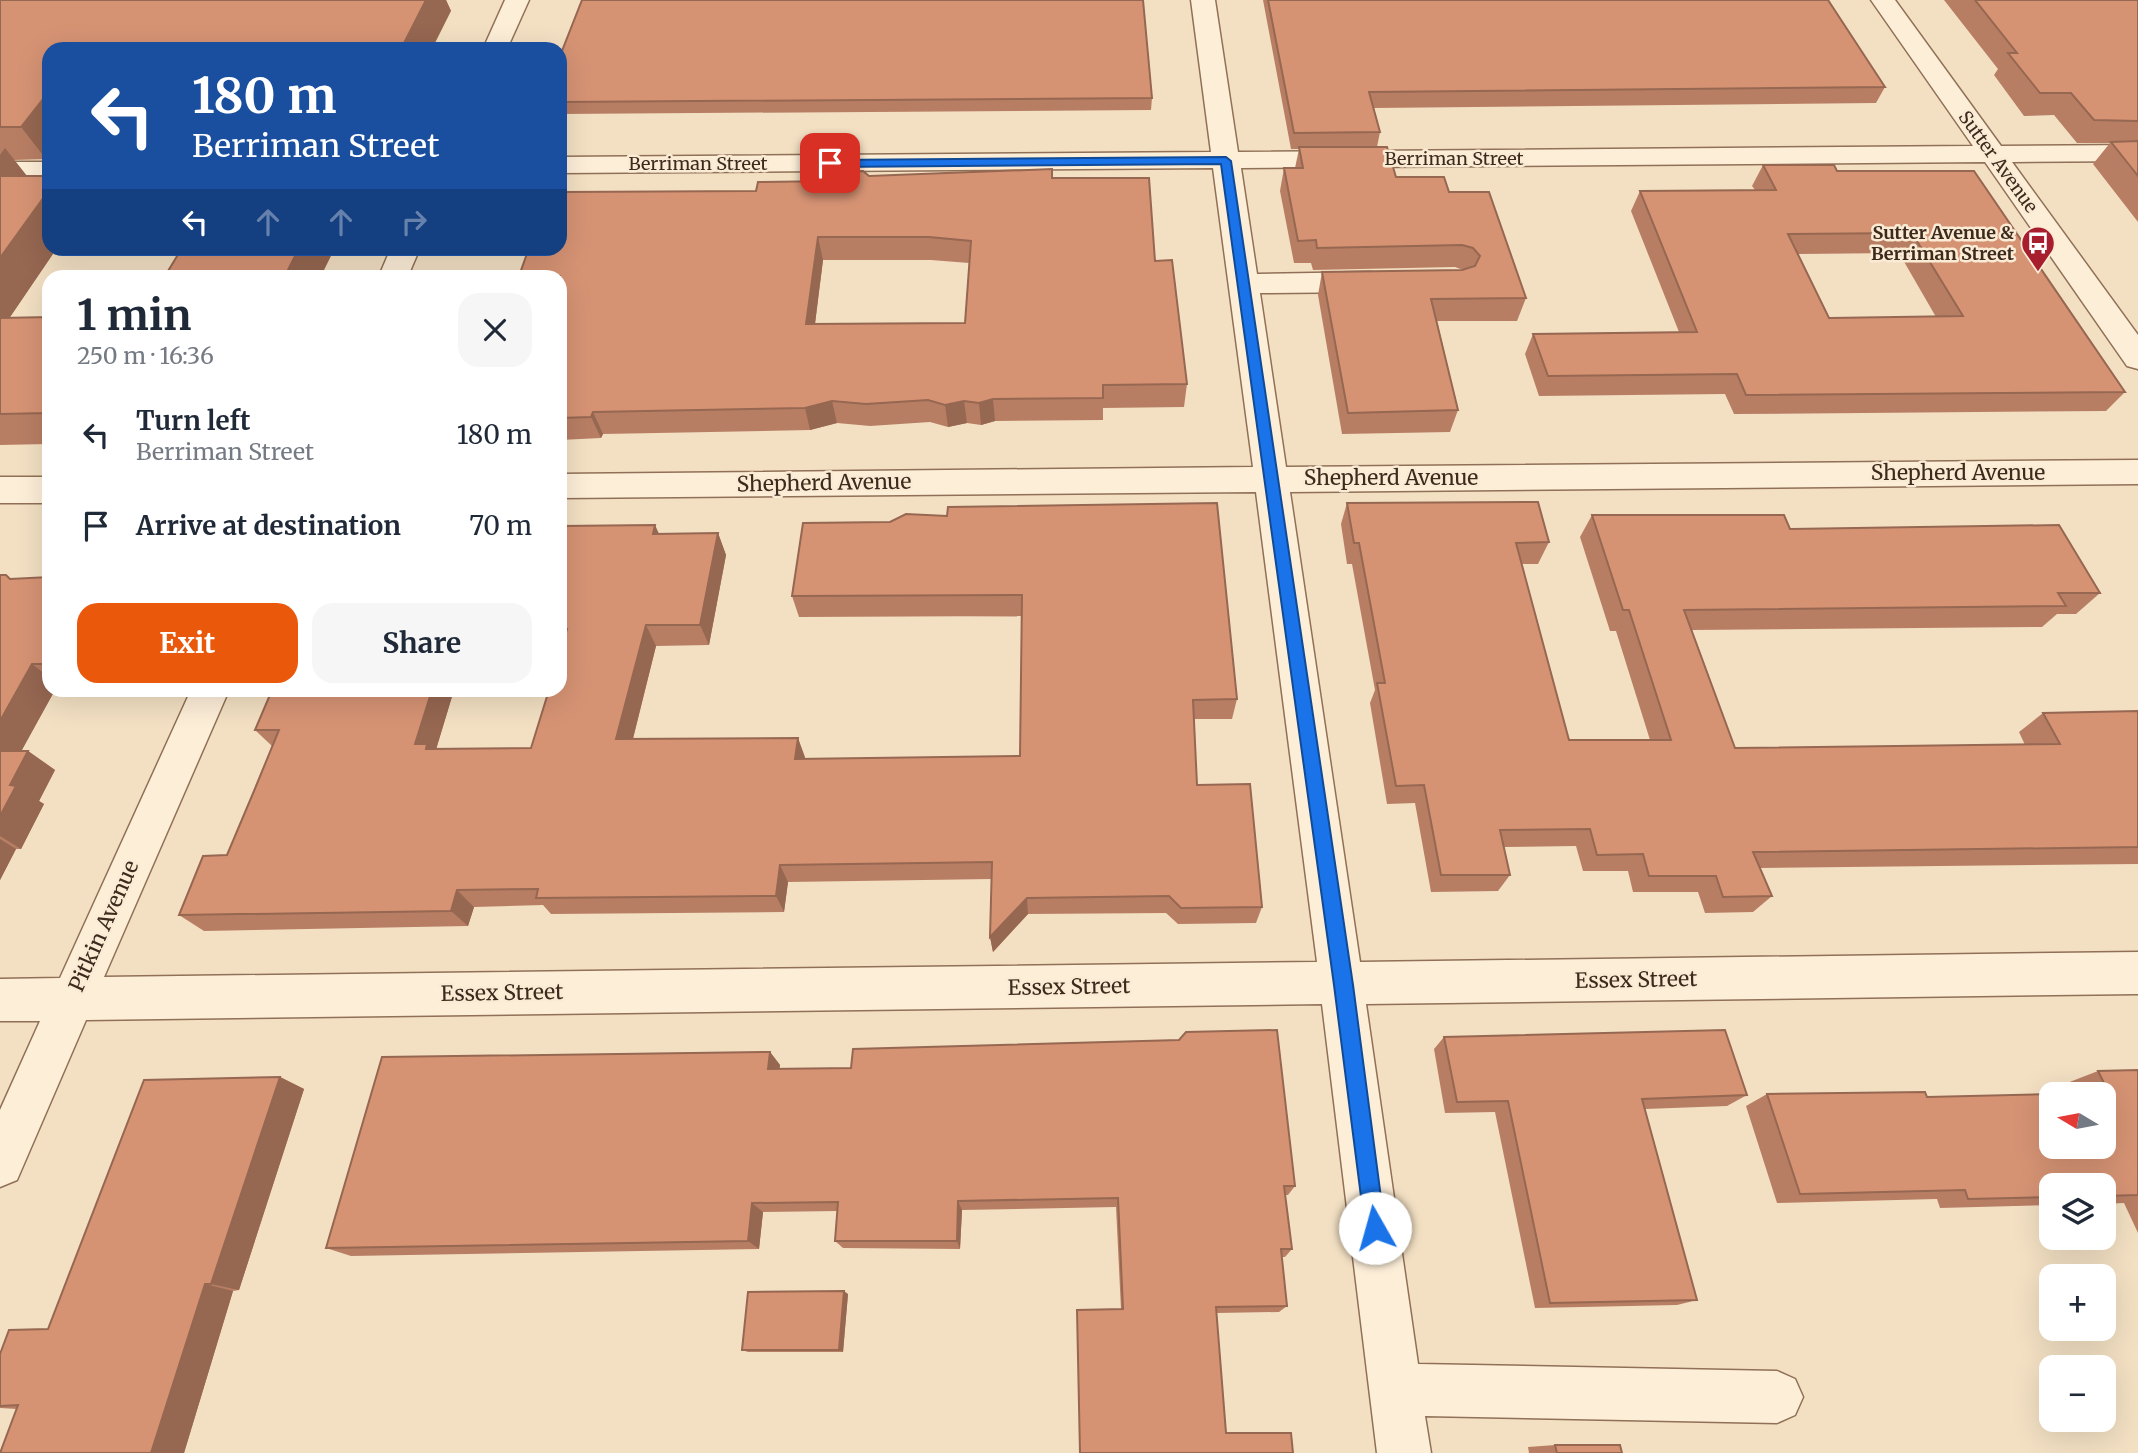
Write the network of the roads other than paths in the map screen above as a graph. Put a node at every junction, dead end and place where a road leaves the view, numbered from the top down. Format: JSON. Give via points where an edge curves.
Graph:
{"nodes":[{"id":1,"x":517,"y":0,"type":"edge"},
{"id":2,"x":1203,"y":0,"type":"edge"},
{"id":3,"x":1883,"y":0,"type":"edge"},
{"id":4,"x":498,"y":42,"type":"edge"},
{"id":5,"x":2138,"y":153,"type":"edge"},
{"id":6,"x":1993,"y":155,"type":"junction"},
{"id":7,"x":1226,"y":161,"type":"junction"},
{"id":8,"x":567,"y":165,"type":"edge"},
{"id":9,"x":0,"y":170,"type":"edge"},
{"id":10,"x":42,"y":170,"type":"edge"},
{"id":11,"x":1402,"y":281,"type":"edge"},
{"id":12,"x":1244,"y":284,"type":"junction"},
{"id":13,"x":2138,"y":358,"type":"edge"},
{"id":14,"x":2138,"y":472,"type":"edge"},
{"id":15,"x":1269,"y":479,"type":"junction"},
{"id":16,"x":567,"y":485,"type":"edge"},
{"id":17,"x":0,"y":490,"type":"edge"},
{"id":18,"x":42,"y":490,"type":"edge"},
{"id":19,"x":207,"y":697,"type":"edge"},
{"id":20,"x":2138,"y":973,"type":"edge"},
{"id":21,"x":1343,"y":985,"type":"junction"},
{"id":22,"x":72,"y":999,"type":"junction"},
{"id":23,"x":0,"y":1000,"type":"edge"},
{"id":24,"x":0,"y":1163,"type":"edge"},
{"id":25,"x":1396,"y":1389,"type":"junction"},
{"id":26,"x":1777,"y":1397,"type":"dead end"},
{"id":27,"x":1404,"y":1453,"type":"edge"}],
"edges":[{"from":1,"to":4,"type":"street"},
{"from":2,"to":7,"type":"street"},
{"from":3,"to":6,"type":"street","name":"Sutter Avenue"},
{"from":5,"to":6,"type":"street","name":"Berriman Street"},
{"from":6,"to":7,"type":"street","name":"Berriman Street"},
{"from":6,"to":13,"type":"street","name":"Sutter Avenue"},
{"from":7,"to":8,"type":"street","name":"Berriman Street"},
{"from":7,"to":12,"type":"street"},
{"from":9,"to":10,"type":"street"},
{"from":11,"to":12,"type":"street"},
{"from":12,"to":15,"type":"street"},
{"from":14,"to":15,"type":"street","name":"Shepherd Avenue"},
{"from":15,"to":16,"type":"street","name":"Shepherd Avenue"},
{"from":15,"to":21,"type":"street"},
{"from":17,"to":18,"type":"street"},
{"from":19,"to":22,"type":"street","name":"Pitkin Avenue"},
{"from":20,"to":21,"type":"street","name":"Essex Street"},
{"from":21,"to":22,"type":"street","name":"Essex Street"},
{"from":21,"to":25,"type":"street"},
{"from":22,"to":23,"type":"street","name":"Essex Street"},
{"from":22,"to":24,"type":"street","name":"Pitkin Avenue"},
{"from":25,"to":26,"type":"street"},
{"from":25,"to":27,"type":"street"}]}
